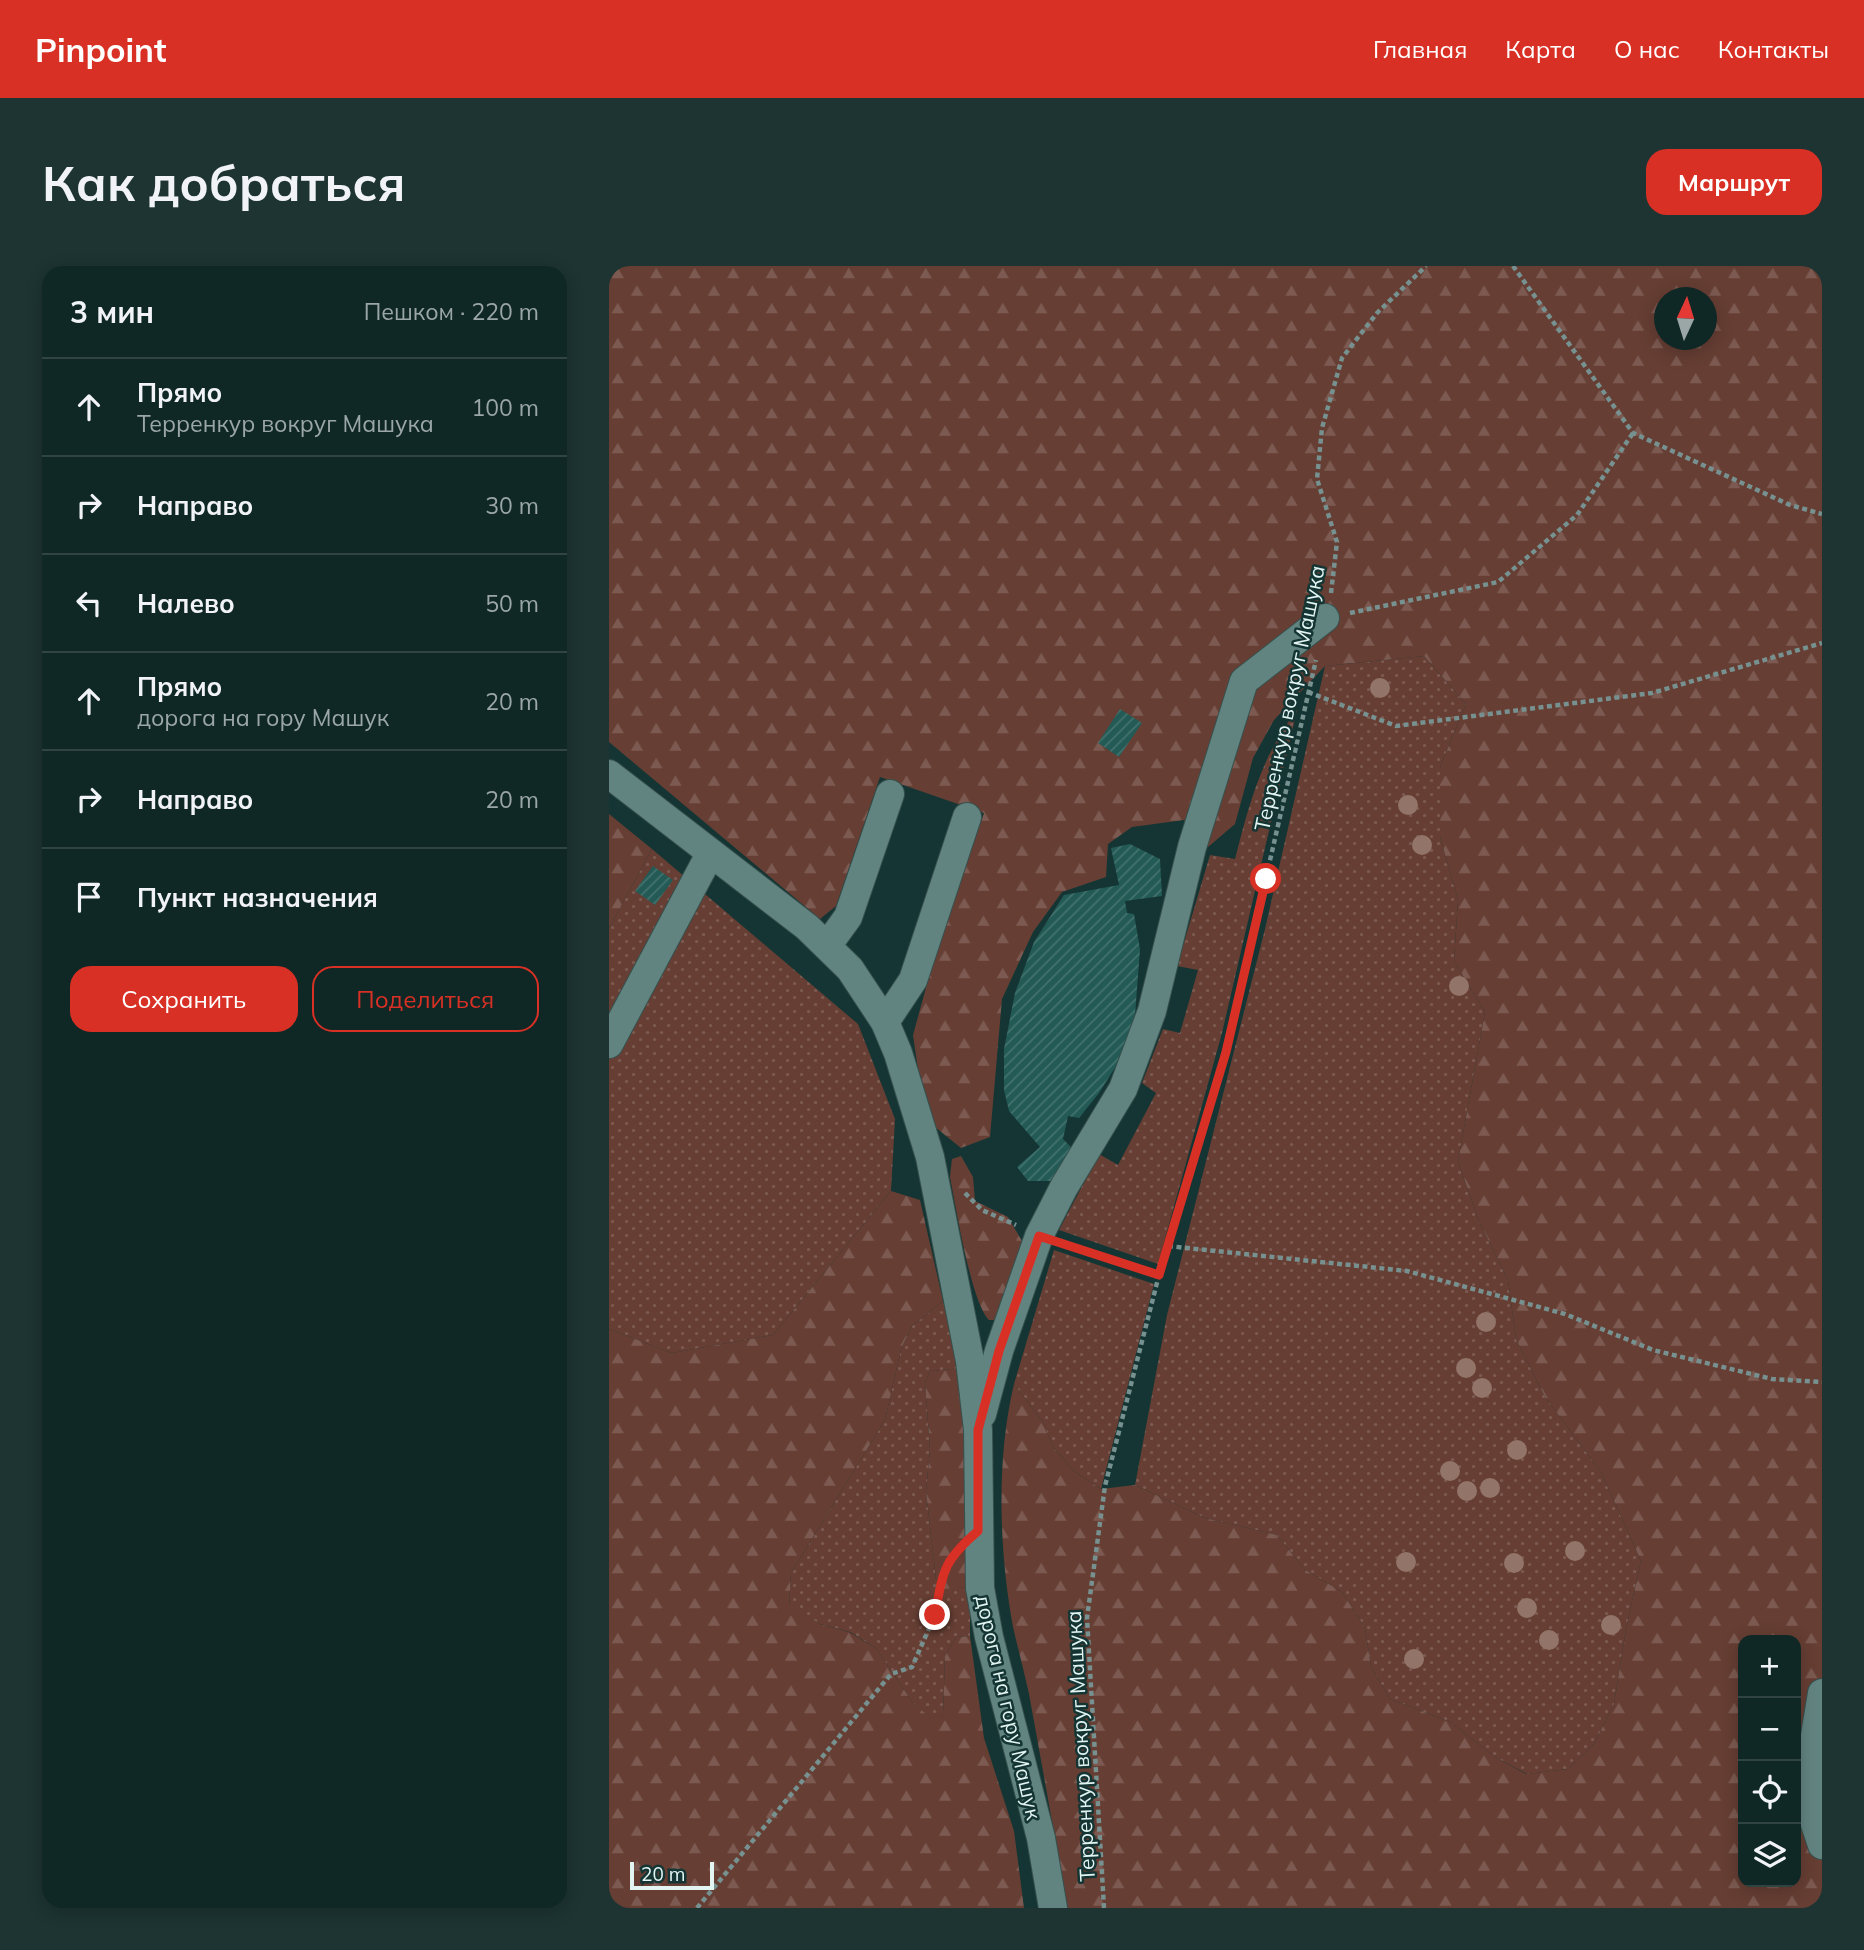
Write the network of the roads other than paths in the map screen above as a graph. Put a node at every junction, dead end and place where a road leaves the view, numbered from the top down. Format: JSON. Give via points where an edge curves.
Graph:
{"nodes":[{"id":1,"x":1325,"y":618,"type":"road end"},
{"id":2,"x":609,"y":774,"type":"edge"},
{"id":3,"x":890,"y":794,"type":"dead end"},
{"id":4,"x":967,"y":817,"type":"dead end"},
{"id":5,"x":710,"y":854,"type":"junction"},
{"id":6,"x":827,"y":947,"type":"junction"},
{"id":7,"x":885,"y":1022,"type":"junction"},
{"id":8,"x":609,"y":1044,"type":"edge"},
{"id":9,"x":978,"y":1430,"type":"junction"},
{"id":10,"x":1822,"y":1693,"type":"edge"},
{"id":11,"x":1822,"y":1845,"type":"edge"},
{"id":12,"x":1053,"y":1908,"type":"edge"}],
"edges":[{"from":1,"to":9,"type":"street","via":[[1244,681],[1192,847],[1147,1024],[1123,1089],[1039,1236],[999,1351]]},
{"from":2,"to":5,"type":"street","name":"дорога на гору Машук"},
{"from":3,"to":6,"type":"street","via":[[848,917]]},
{"from":4,"to":7,"type":"street","via":[[913,980]]},
{"from":5,"to":6,"type":"street","name":"дорога на гору Машук"},
{"from":5,"to":8,"type":"street"},
{"from":6,"to":7,"type":"street","name":"дорога на гору Машук","via":[[850,970]]},
{"from":7,"to":9,"type":"street","name":"дорога на гору Машук","via":[[911,1085],[930,1157],[970,1361]]},
{"from":9,"to":12,"type":"street","name":"дорога на гору Машук","via":[[980,1588],[1041,1838]]},
{"from":10,"to":11,"type":"street","via":[[1809,1806]]}]}
